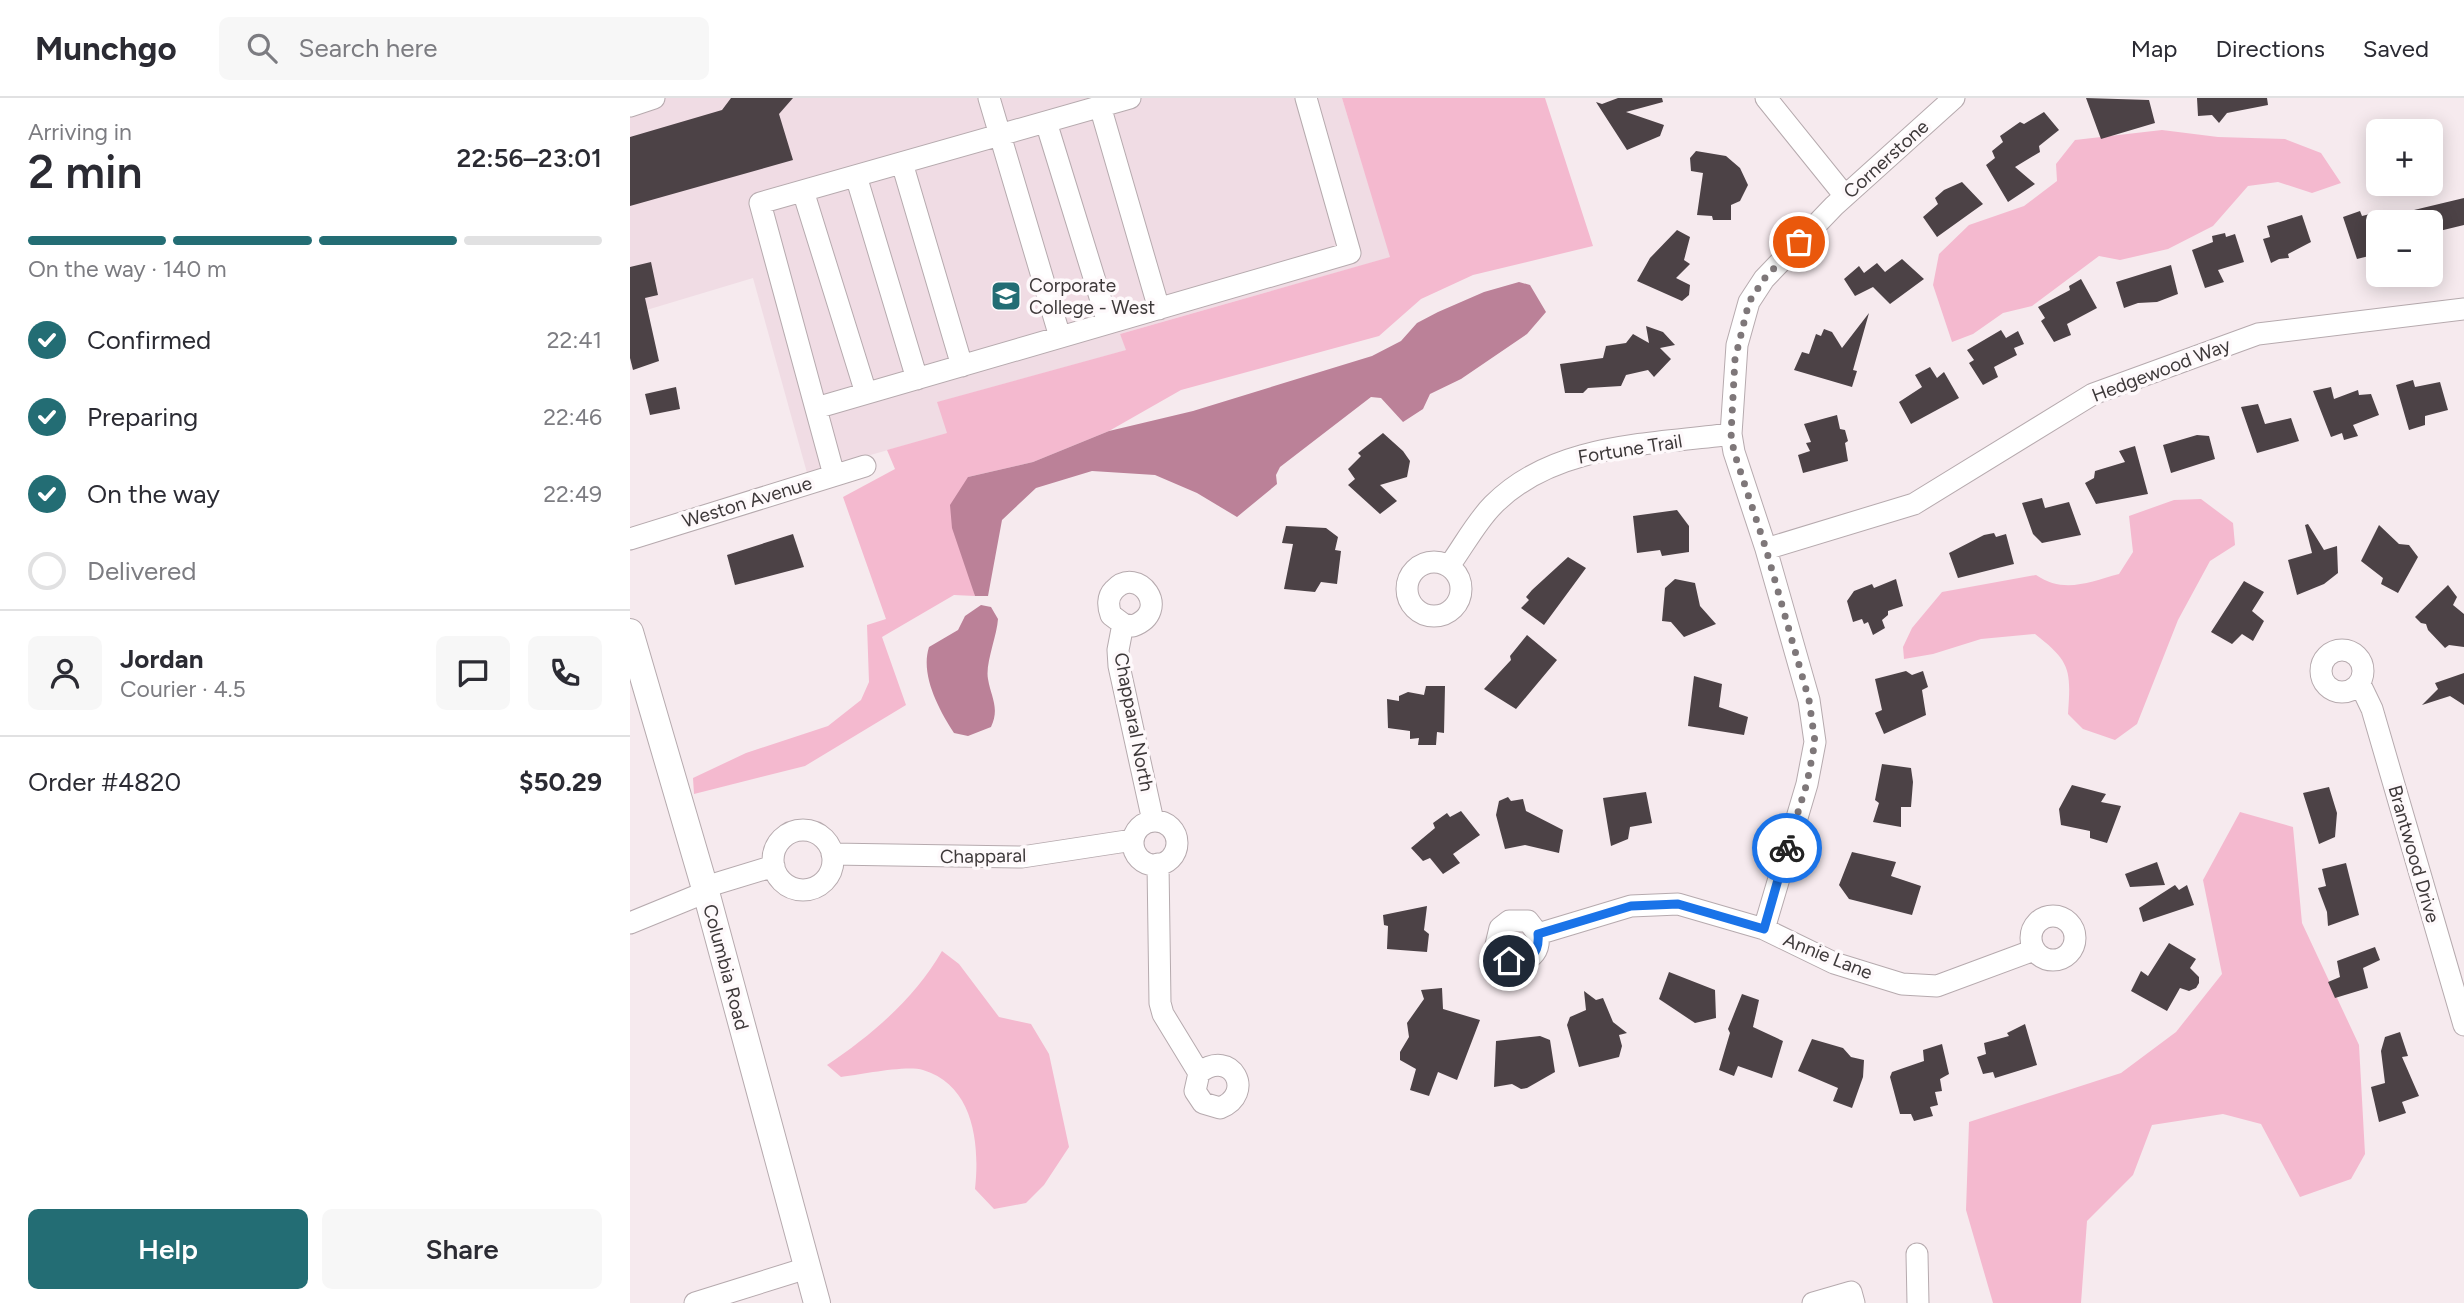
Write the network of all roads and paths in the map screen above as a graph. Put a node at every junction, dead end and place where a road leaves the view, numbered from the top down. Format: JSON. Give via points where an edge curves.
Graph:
{"nodes":[{"id":1,"x":654,"y":98,"type":"edge"},
{"id":2,"x":989,"y":98,"type":"edge"},
{"id":3,"x":1130,"y":98,"type":"edge"},
{"id":4,"x":1306,"y":98,"type":"edge"},
{"id":5,"x":1766,"y":98,"type":"edge"},
{"id":6,"x":1954,"y":98,"type":"edge"},
{"id":7,"x":630,"y":106,"type":"edge"},
{"id":8,"x":1100,"y":106,"type":"junction"},
{"id":9,"x":1046,"y":122,"type":"junction"},
{"id":10,"x":1000,"y":135,"type":"junction"},
{"id":11,"x":902,"y":163,"type":"junction"},
{"id":12,"x":856,"y":176,"type":"junction"},
{"id":13,"x":803,"y":191,"type":"junction"},
{"id":14,"x":1845,"y":196,"type":"junction"},
{"id":15,"x":1159,"y":309,"type":"junction"},
{"id":16,"x":2464,"y":309,"type":"edge"},
{"id":17,"x":1108,"y":323,"type":"junction"},
{"id":18,"x":1060,"y":337,"type":"junction"},
{"id":19,"x":962,"y":366,"type":"junction"},
{"id":20,"x":917,"y":379,"type":"junction"},
{"id":21,"x":866,"y":393,"type":"junction"},
{"id":22,"x":816,"y":408,"type":"junction"},
{"id":23,"x":1731,"y":434,"type":"junction"},
{"id":24,"x":865,"y":466,"type":"dead end"},
{"id":25,"x":834,"y":475,"type":"junction"},
{"id":26,"x":630,"y":539,"type":"edge"},
{"id":27,"x":1766,"y":549,"type":"junction"},
{"id":28,"x":1449,"y":566,"type":"dead end"},
{"id":29,"x":1123,"y":624,"type":"dead end"},
{"id":30,"x":630,"y":632,"type":"edge"},
{"id":31,"x":2360,"y":684,"type":"dead end"},
{"id":32,"x":1153,"y":821,"type":"junction"},
{"id":33,"x":1133,"y":840,"type":"junction"},
{"id":34,"x":832,"y":854,"type":"junction"},
{"id":35,"x":1158,"y":864,"type":"junction"},
{"id":36,"x":774,"y":866,"type":"junction"},
{"id":37,"x":705,"y":890,"type":"junction"},
{"id":38,"x":630,"y":923,"type":"edge"},
{"id":39,"x":1764,"y":929,"type":"junction"},
{"id":40,"x":1538,"y":934,"type":"dead end"},
{"id":41,"x":2034,"y":950,"type":"dead end"},
{"id":42,"x":2464,"y":1025,"type":"edge"},
{"id":43,"x":1199,"y":1073,"type":"dead end"},
{"id":44,"x":1917,"y":1254,"type":"dead end"},
{"id":45,"x":807,"y":1268,"type":"junction"},
{"id":46,"x":695,"y":1303,"type":"edge"},
{"id":47,"x":817,"y":1303,"type":"edge"},
{"id":48,"x":1813,"y":1303,"type":"edge"},
{"id":49,"x":1854,"y":1303,"type":"edge"},
{"id":50,"x":1918,"y":1303,"type":"edge"}],
"edges":[{"from":1,"to":7,"type":"street"},
{"from":2,"to":10,"type":"street"},
{"from":3,"to":8,"type":"street"},
{"from":4,"to":15,"type":"street","via":[[1350,253]]},
{"from":5,"to":14,"type":"street"},
{"from":6,"to":14,"type":"street","name":"Cornerstone"},
{"from":8,"to":9,"type":"street"},
{"from":8,"to":15,"type":"street"},
{"from":9,"to":10,"type":"street"},
{"from":9,"to":17,"type":"street"},
{"from":10,"to":11,"type":"street"},
{"from":10,"to":18,"type":"street"},
{"from":11,"to":12,"type":"street"},
{"from":11,"to":19,"type":"street"},
{"from":12,"to":13,"type":"street"},
{"from":12,"to":20,"type":"street"},
{"from":13,"to":21,"type":"street"},
{"from":13,"to":22,"type":"street","via":[[760,203]]},
{"from":14,"to":23,"type":"street","name":"Cornerstone","via":[[1764,279],[1749,302],[1736,354]]},
{"from":15,"to":17,"type":"street"},
{"from":16,"to":27,"type":"street","name":"Hedgewood Way","via":[[2258,334],[2093,394],[1914,504]]},
{"from":17,"to":18,"type":"street"},
{"from":18,"to":19,"type":"street"},
{"from":19,"to":20,"type":"street"},
{"from":20,"to":21,"type":"street"},
{"from":21,"to":22,"type":"street"},
{"from":22,"to":25,"type":"street"},
{"from":23,"to":27,"type":"street","name":"Cornerstone"},
{"from":23,"to":28,"type":"street","name":"Fortune Trail","via":[[1556,462],[1526,477],[1492,505]]},
{"from":24,"to":25,"type":"street","name":"Weston Avenue"},
{"from":25,"to":26,"type":"street","name":"Weston Avenue"},
{"from":27,"to":39,"type":"street","name":"Cornerstone","via":[[1809,700],[1815,742]]},
{"from":29,"to":32,"type":"street","name":"Chapparal North","via":[[1119,666]]},
{"from":30,"to":37,"type":"main road","name":"Columbia Road"},
{"from":31,"to":42,"type":"street","name":"Brantwood Drive","via":[[2372,709]]},
{"from":32,"to":33,"type":"street","via":[[1140,827]]},
{"from":32,"to":35,"type":"street","via":[[1171,828],[1177,840],[1170,858]]},
{"from":33,"to":34,"type":"street","name":"Chapparal","via":[[1022,857]]},
{"from":33,"to":35,"type":"street","via":[[1140,858]]},
{"from":34,"to":36,"type":"street","via":[[813,832],[792,832],[777,846]]},
{"from":34,"to":36,"type":"street","via":[[830,873],[809,889],[783,883]]},
{"from":35,"to":43,"type":"street","via":[[1160,1003]]},
{"from":36,"to":37,"type":"street"},
{"from":37,"to":38,"type":"street"},
{"from":37,"to":45,"type":"main road","name":"Columbia Road"},
{"from":39,"to":40,"type":"street","name":"Annie Lane","via":[[1678,904],[1631,906]]},
{"from":39,"to":41,"type":"street","name":"Annie Lane","via":[[1834,963],[1902,984],[1937,986]]},
{"from":44,"to":50,"type":"street"},
{"from":45,"to":46,"type":"street"},
{"from":45,"to":47,"type":"main road","name":"Columbia Road"},
{"from":48,"to":49,"type":"street","via":[[1850,1292]]}]}
